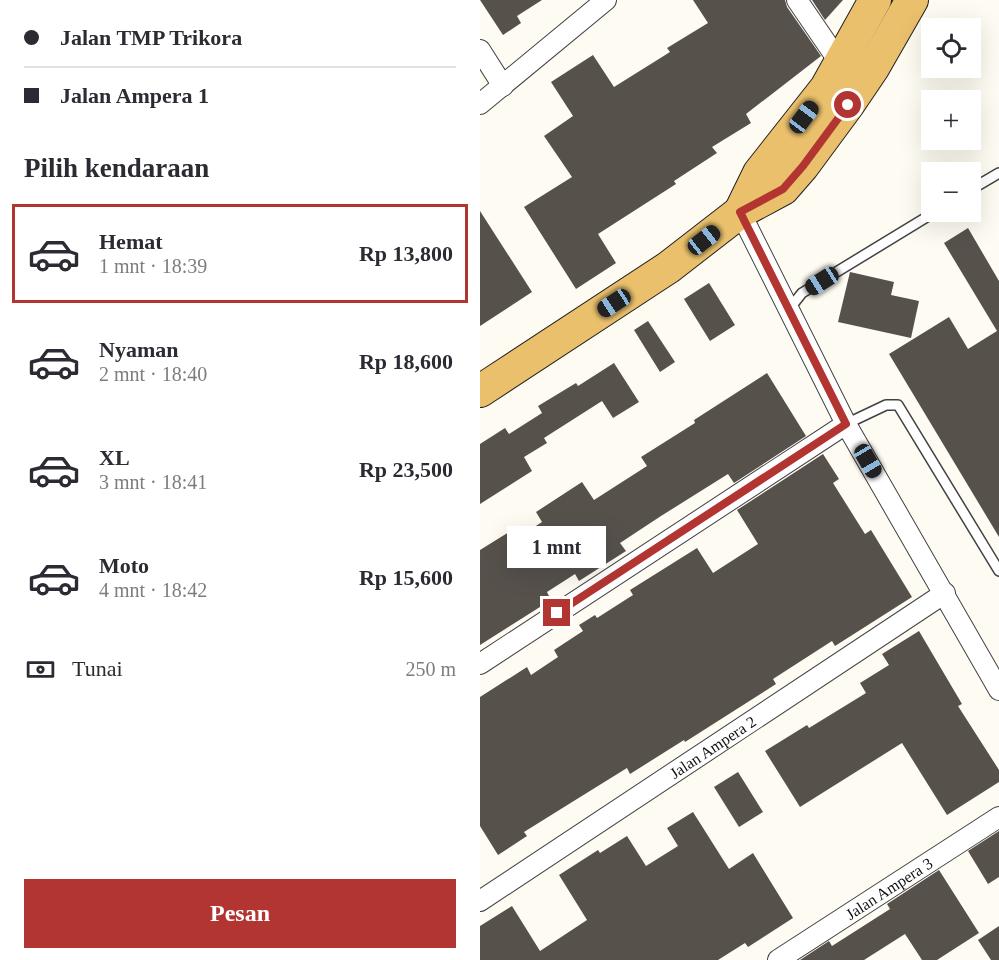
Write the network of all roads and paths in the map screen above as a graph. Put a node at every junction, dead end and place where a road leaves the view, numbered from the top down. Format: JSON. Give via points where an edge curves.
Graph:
{"nodes":[{"id":1,"x":606,"y":0,"type":"edge"},
{"id":2,"x":798,"y":0,"type":"edge"},
{"id":3,"x":875,"y":0,"type":"edge"},
{"id":4,"x":912,"y":0,"type":"edge"},
{"id":5,"x":480,"y":50,"type":"edge"},
{"id":6,"x":840,"y":63,"type":"junction"},
{"id":7,"x":503,"y":86,"type":"junction"},
{"id":8,"x":480,"y":104,"type":"edge"},
{"id":9,"x":999,"y":173,"type":"edge"},
{"id":10,"x":981,"y":184,"type":"edge"},
{"id":11,"x":740,"y":212,"type":"junction"},
{"id":12,"x":921,"y":221,"type":"edge"},
{"id":13,"x":790,"y":308,"type":"junction"},
{"id":14,"x":480,"y":391,"type":"edge"},
{"id":15,"x":846,"y":424,"type":"junction"},
{"id":16,"x":999,"y":571,"type":"edge"},
{"id":17,"x":945,"y":593,"type":"junction"},
{"id":18,"x":480,"y":664,"type":"edge"},
{"id":19,"x":999,"y":690,"type":"edge"},
{"id":20,"x":999,"y":817,"type":"edge"},
{"id":21,"x":480,"y":901,"type":"edge"},
{"id":22,"x":778,"y":960,"type":"edge"}],
"edges":[{"from":1,"to":7,"type":"street"},
{"from":2,"to":6,"type":"street"},
{"from":3,"to":6,"type":"highway"},
{"from":4,"to":11,"type":"highway","via":[[873,68],[803,166],[783,189]]},
{"from":5,"to":7,"type":"street"},
{"from":6,"to":11,"type":"highway","via":[[826,88],[759,173]]},
{"from":7,"to":8,"type":"street"},
{"from":9,"to":10,"type":"lane"},
{"from":11,"to":13,"type":"street"},
{"from":11,"to":14,"type":"highway","via":[[669,267]]},
{"from":12,"to":13,"type":"lane","via":[[802,293]]},
{"from":13,"to":15,"type":"street"},
{"from":15,"to":16,"type":"lane","via":[[886,405],[898,405]]},
{"from":15,"to":17,"type":"street"},
{"from":15,"to":18,"type":"street"},
{"from":17,"to":19,"type":"street"},
{"from":17,"to":21,"type":"street","name":"Jalan Ampera 2"},
{"from":20,"to":22,"type":"street","name":"Jalan Ampera 3"}]}
